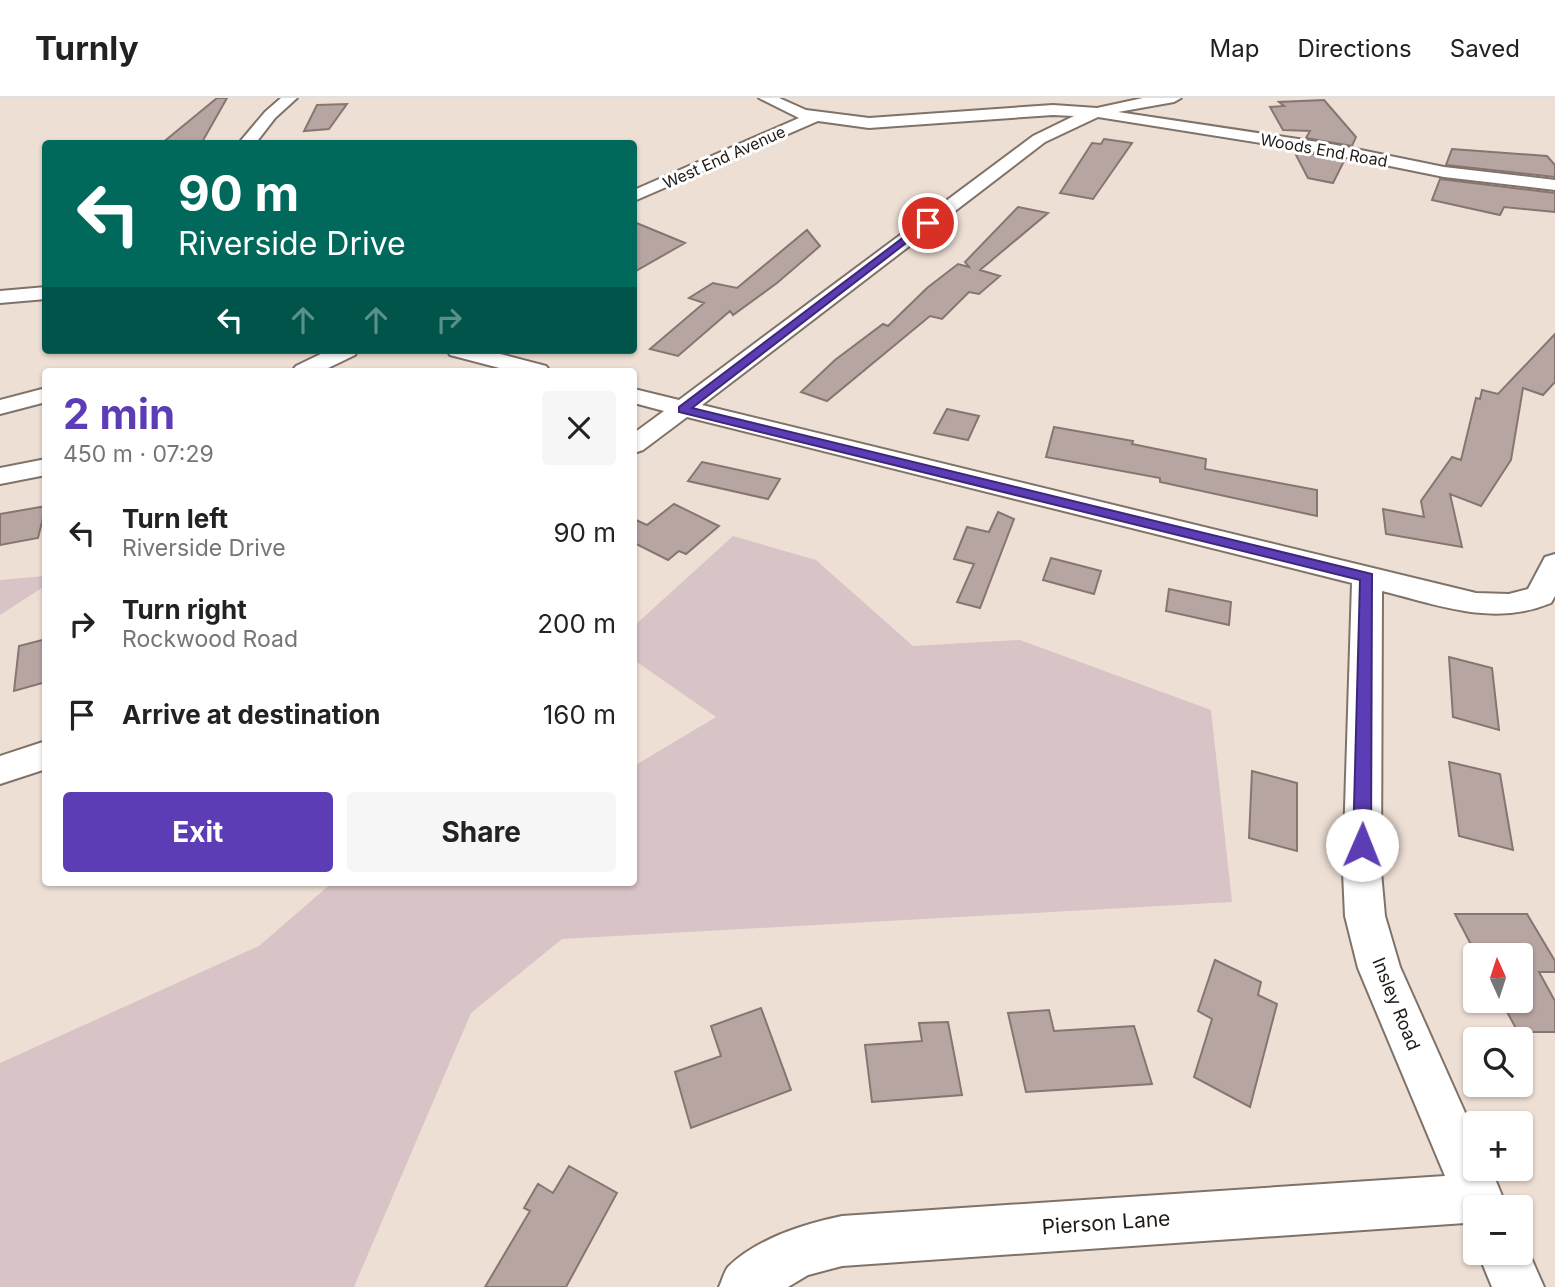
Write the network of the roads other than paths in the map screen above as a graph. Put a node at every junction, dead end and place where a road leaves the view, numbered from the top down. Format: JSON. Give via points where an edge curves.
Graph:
{"nodes":[{"id":1,"x":290,"y":98,"type":"edge"},
{"id":2,"x":766,"y":98,"type":"edge"},
{"id":3,"x":1174,"y":98,"type":"edge"},
{"id":4,"x":1090,"y":105,"type":"edge"},
{"id":5,"x":814,"y":117,"type":"junction"},
{"id":6,"x":249,"y":140,"type":"edge"},
{"id":7,"x":1555,"y":185,"type":"edge"},
{"id":8,"x":637,"y":196,"type":"edge"},
{"id":9,"x":42,"y":293,"type":"edge"},
{"id":10,"x":0,"y":297,"type":"edge"},
{"id":11,"x":339,"y":354,"type":"edge"},
{"id":12,"x":473,"y":354,"type":"edge"},
{"id":13,"x":310,"y":368,"type":"edge"},
{"id":14,"x":527,"y":368,"type":"edge"},
{"id":15,"x":42,"y":396,"type":"edge"},
{"id":16,"x":637,"y":397,"type":"edge"},
{"id":17,"x":0,"y":407,"type":"edge"},
{"id":18,"x":683,"y":410,"type":"junction"},
{"id":19,"x":637,"y":443,"type":"edge"},
{"id":20,"x":42,"y":468,"type":"edge"},
{"id":21,"x":0,"y":476,"type":"edge"},
{"id":22,"x":1555,"y":564,"type":"edge"},
{"id":23,"x":1367,"y":577,"type":"junction"},
{"id":24,"x":42,"y":756,"type":"edge"},
{"id":25,"x":0,"y":770,"type":"edge"},
{"id":26,"x":1478,"y":1195,"type":"edge"},
{"id":27,"x":1463,"y":1204,"type":"edge"},
{"id":28,"x":1508,"y":1265,"type":"edge"},
{"id":29,"x":745,"y":1287,"type":"edge"},
{"id":30,"x":1518,"y":1287,"type":"edge"}],
"edges":[{"from":1,"to":6,"type":"street"},
{"from":2,"to":5,"type":"street"},
{"from":3,"to":4,"type":"street"},
{"from":4,"to":5,"type":"street","via":[[888,123]]},
{"from":4,"to":7,"type":"street","name":"Woods End Road","via":[[1147,122],[1331,149],[1444,172]]},
{"from":4,"to":18,"type":"street"},
{"from":5,"to":8,"type":"street","name":"West End Avenue"},
{"from":9,"to":10,"type":"street"},
{"from":11,"to":13,"type":"street"},
{"from":12,"to":14,"type":"street"},
{"from":15,"to":17,"type":"street"},
{"from":16,"to":18,"type":"street"},
{"from":18,"to":19,"type":"street"},
{"from":18,"to":23,"type":"street"},
{"from":20,"to":21,"type":"street"},
{"from":22,"to":23,"type":"street","via":[[1540,596],[1502,606],[1476,604]]},
{"from":23,"to":26,"type":"street","name":"Insley Road","via":[[1365,916],[1379,968]]},
{"from":24,"to":25,"type":"street"},
{"from":27,"to":29,"type":"street","name":"Pierson Lane","via":[[842,1241],[808,1248],[771,1266]]},
{"from":28,"to":30,"type":"street"}]}
